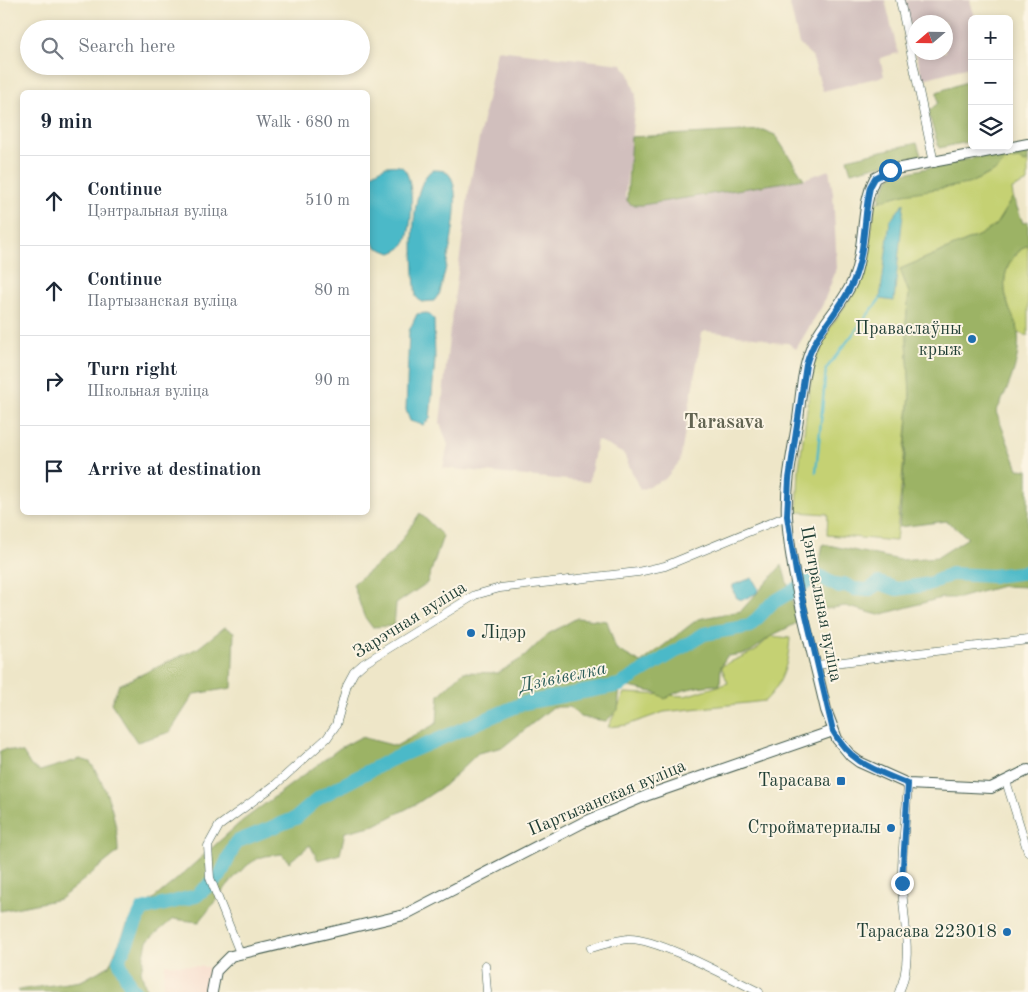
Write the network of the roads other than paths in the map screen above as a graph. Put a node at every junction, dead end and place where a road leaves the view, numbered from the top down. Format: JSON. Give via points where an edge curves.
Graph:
{"nodes":[{"id":1,"x":900,"y":0,"type":"edge"},
{"id":2,"x":1028,"y":144,"type":"edge"},
{"id":3,"x":934,"y":163,"type":"junction"},
{"id":4,"x":787,"y":516,"type":"junction"},
{"id":5,"x":1028,"y":640,"type":"edge"},
{"id":6,"x":817,"y":665,"type":"junction"},
{"id":7,"x":833,"y":731,"type":"junction"},
{"id":8,"x":1028,"y":770,"type":"edge"},
{"id":9,"x":1006,"y":780,"type":"junction"},
{"id":10,"x":908,"y":784,"type":"junction"},
{"id":11,"x":1028,"y":852,"type":"edge"},
{"id":12,"x":591,"y":948,"type":"dead end"},
{"id":13,"x":240,"y":954,"type":"junction"},
{"id":14,"x":485,"y":965,"type":"dead end"},
{"id":15,"x":212,"y":992,"type":"edge"},
{"id":16,"x":487,"y":992,"type":"edge"},
{"id":17,"x":759,"y":992,"type":"edge"},
{"id":18,"x":899,"y":992,"type":"edge"}],
"edges":[{"from":1,"to":3,"type":"street"},
{"from":2,"to":3,"type":"street","name":"Цэнтральная вуліца"},
{"from":3,"to":4,"type":"street","name":"Цэнтральная вуліца","via":[[890,170],[875,178],[870,187],[859,265],[846,296],[816,338],[806,365],[789,479]]},
{"from":4,"to":6,"type":"street","name":"Цэнтральная вуліца"},
{"from":4,"to":13,"type":"street","name":"Зарэчная вуліца","via":[[665,566],[500,588],[475,595],[363,664],[346,685],[336,725],[327,738],[275,785],[219,826],[208,846],[212,882]]},
{"from":5,"to":6,"type":"street"},
{"from":6,"to":7,"type":"street","name":"Цэнтральная вуліца"},
{"from":7,"to":10,"type":"street","via":[[856,760]]},
{"from":7,"to":13,"type":"street","name":"Партызанская вуліца","via":[[648,795],[582,823],[404,915]]},
{"from":8,"to":9,"type":"street"},
{"from":9,"to":10,"type":"street","via":[[991,788]]},
{"from":9,"to":11,"type":"street"},
{"from":10,"to":18,"type":"street","via":[[902,883],[905,978]]},
{"from":12,"to":17,"type":"street","via":[[629,938],[647,942],[692,959]]},
{"from":13,"to":15,"type":"street","name":"Партызанская вуліца","via":[[231,956],[216,970]]},
{"from":14,"to":16,"type":"street"}]}
